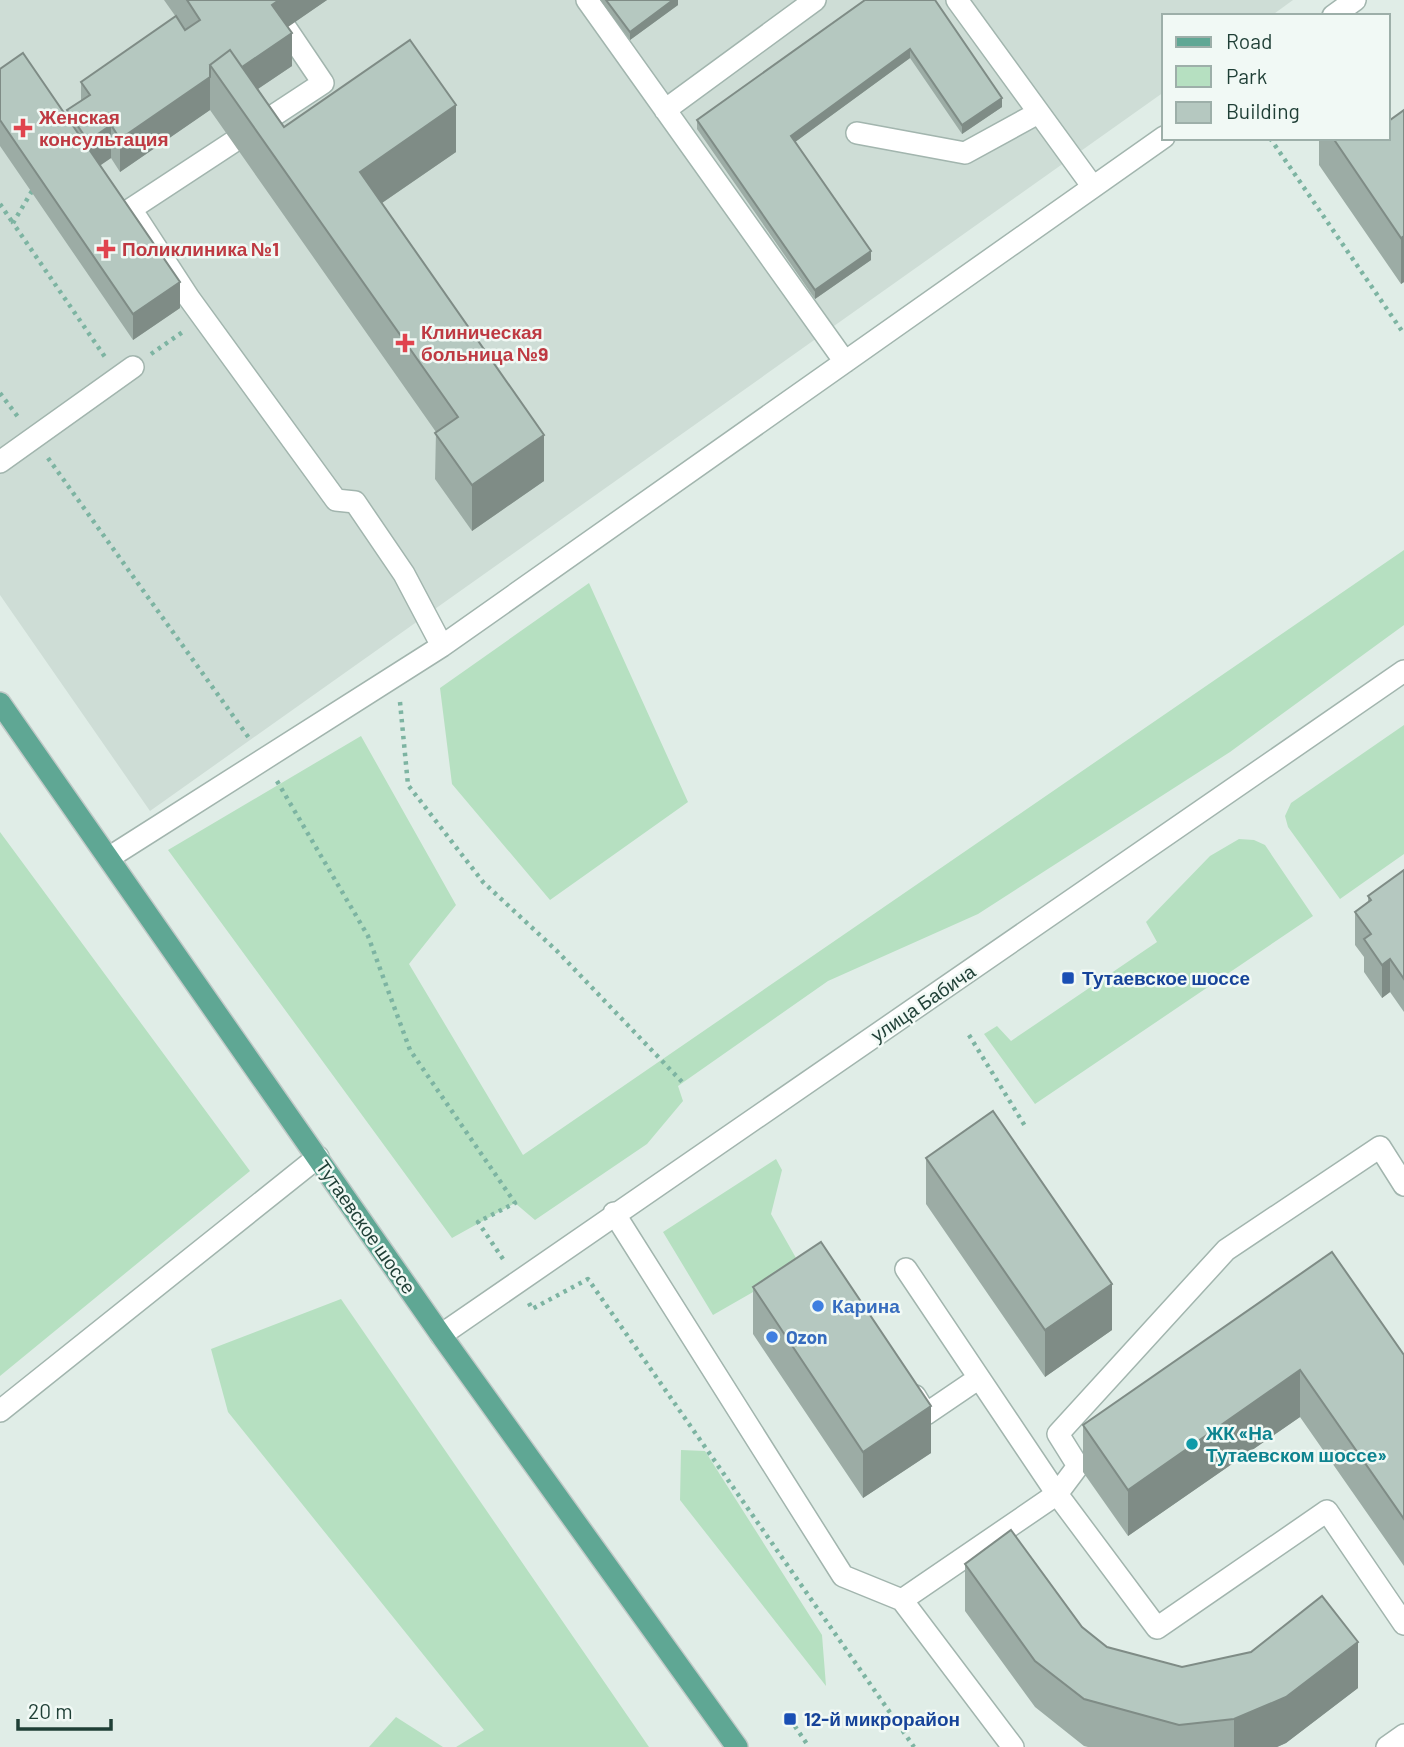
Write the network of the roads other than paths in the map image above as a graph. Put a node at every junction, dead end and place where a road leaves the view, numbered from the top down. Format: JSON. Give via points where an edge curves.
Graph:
{"nodes":[{"id":1,"x":267,"y":0,"type":"edge"},
{"id":2,"x":587,"y":0,"type":"edge"},
{"id":3,"x":815,"y":0,"type":"edge"},
{"id":4,"x":957,"y":0,"type":"edge"},
{"id":5,"x":1355,"y":0,"type":"edge"},
{"id":6,"x":1336,"y":14,"type":"edge"},
{"id":7,"x":665,"y":110,"type":"junction"},
{"id":8,"x":1038,"y":113,"type":"junction"},
{"id":9,"x":253,"y":129,"type":"edge"},
{"id":10,"x":857,"y":133,"type":"dead end"},
{"id":11,"x":1162,"y":138,"type":"edge"},
{"id":12,"x":233,"y":142,"type":"edge"},
{"id":13,"x":1094,"y":187,"type":"junction"},
{"id":14,"x":845,"y":362,"type":"junction"},
{"id":15,"x":126,"y":372,"type":"road end"},
{"id":16,"x":0,"y":462,"type":"edge"},
{"id":17,"x":442,"y":646,"type":"junction"},
{"id":18,"x":1404,"y":671,"type":"edge"},
{"id":19,"x":0,"y":703,"type":"edge"},
{"id":20,"x":110,"y":857,"type":"junction"},
{"id":21,"x":318,"y":1157,"type":"junction"},
{"id":22,"x":1404,"y":1185,"type":"edge"},
{"id":23,"x":614,"y":1213,"type":"junction"},
{"id":24,"x":906,"y":1269,"type":"dead end"},
{"id":25,"x":441,"y":1335,"type":"junction"},
{"id":26,"x":979,"y":1378,"type":"junction"},
{"id":27,"x":904,"y":1380,"type":"edge"},
{"id":28,"x":0,"y":1411,"type":"edge"},
{"id":29,"x":1057,"y":1494,"type":"junction"},
{"id":30,"x":902,"y":1600,"type":"junction"},
{"id":31,"x":1404,"y":1624,"type":"edge"},
{"id":32,"x":1404,"y":1735,"type":"edge"},
{"id":33,"x":737,"y":1747,"type":"edge"},
{"id":34,"x":1013,"y":1747,"type":"edge"},
{"id":35,"x":1387,"y":1747,"type":"edge"}],
"edges":[{"from":1,"to":9,"type":"street","via":[[323,83]]},
{"from":2,"to":7,"type":"street"},
{"from":3,"to":7,"type":"street"},
{"from":4,"to":8,"type":"street"},
{"from":5,"to":6,"type":"street"},
{"from":7,"to":14,"type":"street"},
{"from":8,"to":10,"type":"street","via":[[965,153]]},
{"from":8,"to":13,"type":"street"},
{"from":11,"to":13,"type":"street"},
{"from":12,"to":17,"type":"street","via":[[131,209],[335,500],[355,502],[404,574]]},
{"from":13,"to":14,"type":"street"},
{"from":14,"to":17,"type":"street"},
{"from":15,"to":16,"type":"street"},
{"from":17,"to":20,"type":"street"},
{"from":18,"to":23,"type":"street","name":"улица Бабича"},
{"from":19,"to":20,"type":"main road","name":"Тутаевское шоссе"},
{"from":20,"to":21,"type":"main road","name":"Тутаевское шоссе"},
{"from":21,"to":25,"type":"main road","name":"Тутаевское шоссе"},
{"from":21,"to":28,"type":"street"},
{"from":22,"to":29,"type":"street","via":[[1380,1147],[1226,1250],[1058,1434],[1078,1466]]},
{"from":23,"to":25,"type":"street","name":"улица Бабича"},
{"from":23,"to":30,"type":"street","via":[[843,1576]]},
{"from":24,"to":26,"type":"street"},
{"from":25,"to":33,"type":"main road","name":"Тутаевское шоссе"},
{"from":26,"to":27,"type":"street","via":[[926,1414]]},
{"from":26,"to":29,"type":"street"},
{"from":29,"to":30,"type":"street"},
{"from":29,"to":31,"type":"street","via":[[1157,1628],[1327,1511]]},
{"from":30,"to":34,"type":"street"},
{"from":32,"to":35,"type":"street"}]}
